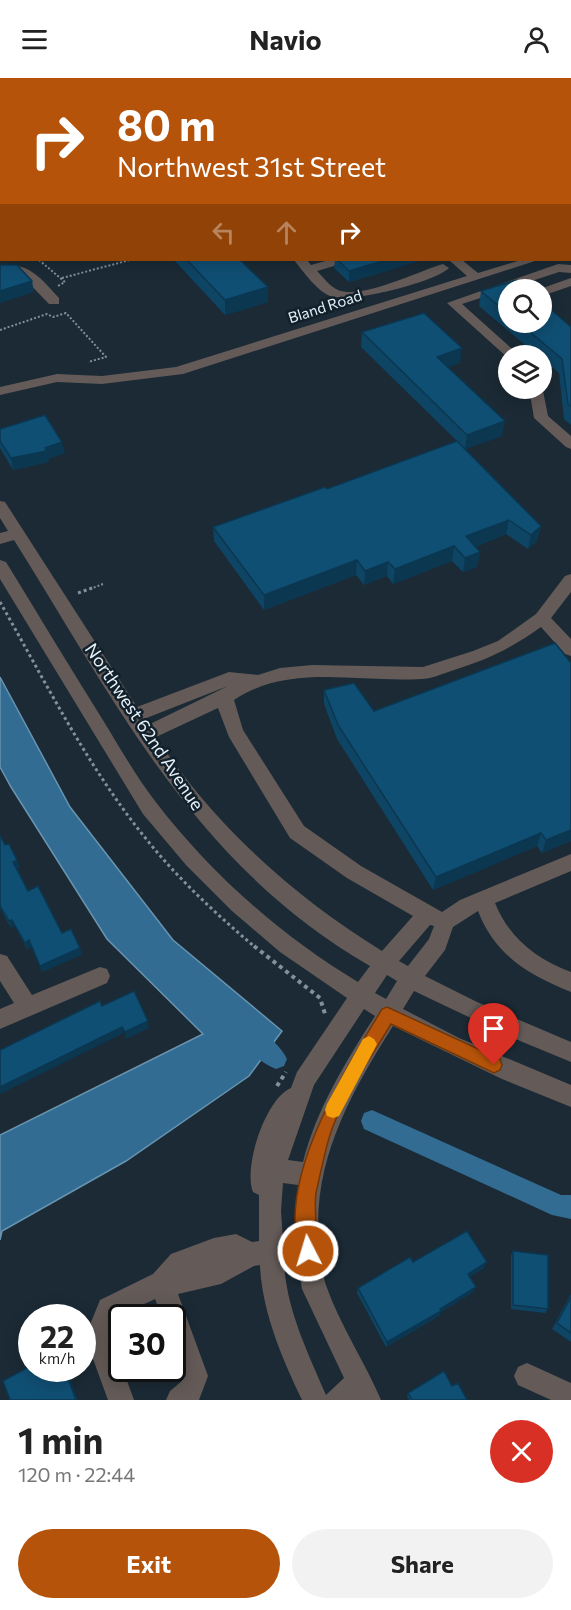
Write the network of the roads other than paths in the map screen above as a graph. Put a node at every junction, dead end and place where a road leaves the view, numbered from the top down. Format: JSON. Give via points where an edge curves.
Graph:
{"nodes":[{"id":1,"x":331,"y":261,"type":"edge"},
{"id":2,"x":457,"y":261,"type":"edge"},
{"id":3,"x":473,"y":261,"type":"edge"},
{"id":4,"x":529,"y":261,"type":"edge"},
{"id":5,"x":305,"y":264,"type":"edge"},
{"id":6,"x":443,"y":268,"type":"dead end"},
{"id":7,"x":571,"y":269,"type":"edge"},
{"id":8,"x":0,"y":271,"type":"edge"},
{"id":9,"x":482,"y":275,"type":"junction"},
{"id":10,"x":571,"y":282,"type":"edge"},
{"id":11,"x":552,"y":289,"type":"edge"},
{"id":12,"x":50,"y":297,"type":"road end"},
{"id":13,"x":501,"y":345,"type":"edge"},
{"id":14,"x":126,"y":376,"type":"junction"},
{"id":15,"x":0,"y":378,"type":"edge"},
{"id":16,"x":0,"y":391,"type":"edge"},
{"id":17,"x":538,"y":399,"type":"edge"},
{"id":18,"x":571,"y":444,"type":"edge"},
{"id":19,"x":5,"y":523,"type":"edge"},
{"id":20,"x":0,"y":566,"type":"edge"},
{"id":21,"x":571,"y":580,"type":"edge"},
{"id":22,"x":565,"y":601,"type":"edge"},
{"id":23,"x":542,"y":618,"type":"junction"},
{"id":24,"x":571,"y":650,"type":"edge"},
{"id":25,"x":261,"y":681,"type":"junction"},
{"id":26,"x":224,"y":698,"type":"junction"},
{"id":27,"x":133,"y":717,"type":"junction"},
{"id":28,"x":144,"y":734,"type":"junction"},
{"id":29,"x":571,"y":862,"type":"edge"},
{"id":30,"x":483,"y":899,"type":"junction"},
{"id":31,"x":436,"y":918,"type":"junction"},
{"id":32,"x":0,"y":963,"type":"edge"},
{"id":33,"x":384,"y":963,"type":"junction"},
{"id":34,"x":100,"y":976,"type":"dead end"},
{"id":35,"x":410,"y":979,"type":"junction"},
{"id":36,"x":571,"y":982,"type":"edge"},
{"id":37,"x":360,"y":996,"type":"junction"},
{"id":38,"x":28,"y":1007,"type":"junction"},
{"id":39,"x":387,"y":1014,"type":"junction"},
{"id":40,"x":0,"y":1019,"type":"edge"},
{"id":41,"x":571,"y":1052,"type":"edge"},
{"id":42,"x":571,"y":1096,"type":"edge"},
{"id":43,"x":268,"y":1169,"type":"junction"},
{"id":44,"x":310,"y":1175,"type":"junction"},
{"id":45,"x":308,"y":1251,"type":"junction"},
{"id":46,"x":260,"y":1252,"type":"junction"},
{"id":47,"x":162,"y":1283,"type":"junction"},
{"id":48,"x":527,"y":1376,"type":"dead end"},
{"id":49,"x":364,"y":1392,"type":"edge"},
{"id":50,"x":571,"y":1396,"type":"edge"},
{"id":51,"x":121,"y":1400,"type":"edge"},
{"id":52,"x":179,"y":1400,"type":"edge"},
{"id":53,"x":315,"y":1400,"type":"edge"},
{"id":54,"x":337,"y":1400,"type":"edge"}],
"edges":[{"from":1,"to":5,"type":"street"},
{"from":2,"to":9,"type":"street"},
{"from":3,"to":9,"type":"street"},
{"from":4,"to":9,"type":"street","name":"Bland Road"},
{"from":5,"to":6,"type":"street","via":[[333,292],[352,294]]},
{"from":7,"to":13,"type":"street","via":[[558,268],[453,303]]},
{"from":8,"to":12,"type":"street","via":[[24,270]]},
{"from":9,"to":14,"type":"street","name":"Bland Road","via":[[178,371]]},
{"from":10,"to":11,"type":"street"},
{"from":14,"to":15,"type":"street","name":"Bland Road","via":[[61,367]]},
{"from":14,"to":16,"type":"street","name":"Bland Road","via":[[102,380],[57,378]]},
{"from":17,"to":18,"type":"street","via":[[541,418]]},
{"from":19,"to":27,"type":"street","name":"Northwest 62nd Avenue"},
{"from":20,"to":37,"type":"street","name":"Northwest 62nd Avenue","via":[[126,774],[175,839],[255,920]]},
{"from":21,"to":22,"type":"street"},
{"from":22,"to":23,"type":"street"},
{"from":23,"to":24,"type":"street"},
{"from":23,"to":25,"type":"street","via":[[504,645],[423,673],[312,671],[280,674]]},
{"from":25,"to":26,"type":"street"},
{"from":25,"to":27,"type":"street","via":[[229,680]]},
{"from":26,"to":28,"type":"street"},
{"from":26,"to":31,"type":"street","via":[[235,732],[297,832],[354,872]]},
{"from":27,"to":28,"type":"street","name":"Northwest 62nd Avenue"},
{"from":28,"to":33,"type":"street","name":"Northwest 62nd Avenue","via":[[181,787],[232,846],[304,909]]},
{"from":29,"to":30,"type":"street"},
{"from":30,"to":31,"type":"street"},
{"from":30,"to":36,"type":"street","via":[[497,927],[524,959],[541,972]]},
{"from":31,"to":33,"type":"street"},
{"from":31,"to":35,"type":"street","via":[[438,944]]},
{"from":32,"to":38,"type":"street"},
{"from":33,"to":35,"type":"street","name":"Northwest 62nd Avenue"},
{"from":33,"to":37,"type":"street"},
{"from":34,"to":38,"type":"street"},
{"from":35,"to":39,"type":"street"},
{"from":35,"to":41,"type":"street","name":"Northwest 62nd Avenue","via":[[502,1026]]},
{"from":37,"to":39,"type":"street","name":"Northwest 62nd Avenue"},
{"from":37,"to":43,"type":"street","via":[[302,1090]]},
{"from":38,"to":40,"type":"street"},
{"from":39,"to":42,"type":"street","name":"Northwest 62nd Avenue"},
{"from":39,"to":44,"type":"street","via":[[338,1100],[321,1136]]},
{"from":43,"to":44,"type":"street"},
{"from":43,"to":46,"type":"street","via":[[268,1211]]},
{"from":44,"to":45,"type":"street","via":[[305,1232]]},
{"from":45,"to":46,"type":"street"},
{"from":45,"to":49,"type":"street","via":[[314,1289]]},
{"from":46,"to":47,"type":"street","via":[[242,1263],[189,1282]]},
{"from":46,"to":53,"type":"street","via":[[294,1355]]},
{"from":47,"to":51,"type":"street","via":[[109,1309],[100,1325],[98,1337]]},
{"from":47,"to":52,"type":"street","via":[[195,1376],[195,1384]]},
{"from":48,"to":50,"type":"street"},
{"from":49,"to":54,"type":"street"}]}
